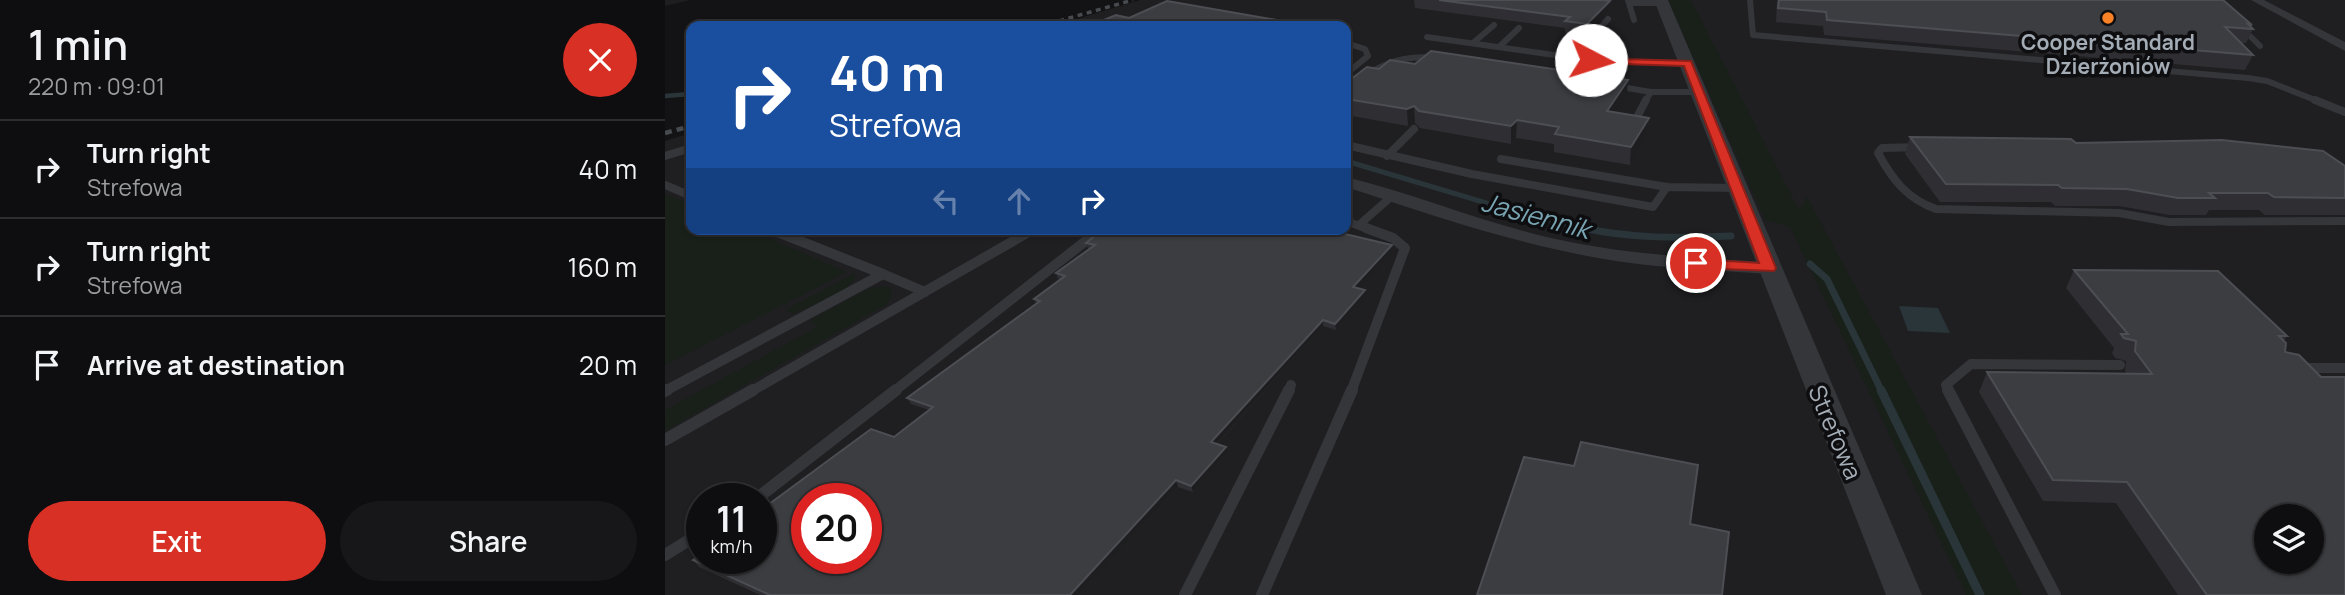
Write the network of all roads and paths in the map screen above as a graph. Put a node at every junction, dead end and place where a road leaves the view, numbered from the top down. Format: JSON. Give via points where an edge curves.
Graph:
{"nodes":[{"id":1,"x":1750,"y":0,"type":"edge"},
{"id":2,"x":2256,"y":0,"type":"edge"},
{"id":3,"x":1628,"y":2,"type":"edge"},
{"id":4,"x":1662,"y":2,"type":"edge"},
{"id":5,"x":1608,"y":19,"type":"edge"},
{"id":6,"x":1634,"y":20,"type":"dead end"},
{"id":7,"x":2233,"y":20,"type":"edge"},
{"id":8,"x":1494,"y":25,"type":"edge"},
{"id":9,"x":1519,"y":28,"type":"edge"},
{"id":10,"x":1427,"y":37,"type":"dead end"},
{"id":11,"x":1472,"y":43,"type":"junction"},
{"id":12,"x":1351,"y":44,"type":"edge"},
{"id":13,"x":2260,"y":46,"type":"dead end"},
{"id":14,"x":1499,"y":47,"type":"junction"},
{"id":15,"x":2345,"y":47,"type":"edge"},
{"id":16,"x":1441,"y":59,"type":"edge"},
{"id":17,"x":1591,"y":60,"type":"junction"},
{"id":18,"x":1688,"y":63,"type":"junction"},
{"id":19,"x":1351,"y":70,"type":"edge"},
{"id":20,"x":1351,"y":85,"type":"edge"},
{"id":21,"x":1612,"y":86,"type":"edge"},
{"id":22,"x":1651,"y":92,"type":"junction"},
{"id":23,"x":1699,"y":92,"type":"junction"},
{"id":24,"x":2345,"y":112,"type":"edge"},
{"id":25,"x":1636,"y":119,"type":"edge"},
{"id":26,"x":1414,"y":129,"type":"edge"},
{"id":27,"x":1351,"y":146,"type":"edge"},
{"id":28,"x":1934,"y":147,"type":"edge"},
{"id":29,"x":686,"y":150,"type":"edge"},
{"id":30,"x":665,"y":156,"type":"edge"},
{"id":31,"x":1387,"y":156,"type":"junction"},
{"id":32,"x":1501,"y":159,"type":"dead end"},
{"id":33,"x":665,"y":184,"type":"edge"},
{"id":34,"x":1351,"y":184,"type":"edge"},
{"id":35,"x":1667,"y":187,"type":"junction"},
{"id":36,"x":1737,"y":188,"type":"junction"},
{"id":37,"x":686,"y":194,"type":"edge"},
{"id":38,"x":1392,"y":196,"type":"junction"},
{"id":39,"x":2345,"y":221,"type":"edge"},
{"id":40,"x":1351,"y":223,"type":"edge"},
{"id":41,"x":1359,"y":225,"type":"junction"},
{"id":42,"x":785,"y":235,"type":"edge"},
{"id":43,"x":1024,"y":235,"type":"edge"},
{"id":44,"x":1093,"y":235,"type":"edge"},
{"id":45,"x":1768,"y":268,"type":"junction"},
{"id":46,"x":883,"y":274,"type":"junction"},
{"id":47,"x":925,"y":292,"type":"junction"},
{"id":48,"x":2120,"y":365,"type":"dead end"},
{"id":49,"x":2292,"y":368,"type":"edge"},
{"id":50,"x":2345,"y":368,"type":"edge"},
{"id":51,"x":1291,"y":385,"type":"dead end"},
{"id":52,"x":665,"y":391,"type":"edge"},
{"id":53,"x":665,"y":440,"type":"edge"},
{"id":54,"x":776,"y":483,"type":"edge"},
{"id":55,"x":686,"y":542,"type":"edge"},
{"id":56,"x":665,"y":555,"type":"edge"},
{"id":57,"x":1185,"y":595,"type":"edge"},
{"id":58,"x":1262,"y":595,"type":"edge"},
{"id":59,"x":1904,"y":595,"type":"edge"},
{"id":60,"x":2055,"y":595,"type":"edge"}],
"edges":[{"from":1,"to":24,"type":"lane","via":[[1753,35],[2248,78]]},
{"from":2,"to":15,"type":"street"},
{"from":3,"to":4,"type":"lane"},
{"from":3,"to":6,"type":"lane"},
{"from":4,"to":18,"type":"street","name":"Strefowa"},
{"from":5,"to":17,"type":"lane","via":[[1590,40]]},
{"from":7,"to":13,"type":"lane"},
{"from":8,"to":11,"type":"lane"},
{"from":9,"to":14,"type":"lane"},
{"from":10,"to":11,"type":"lane"},
{"from":11,"to":14,"type":"lane"},
{"from":12,"to":19,"type":"lane","via":[[1366,49],[1368,56]]},
{"from":14,"to":17,"type":"lane"},
{"from":16,"to":20,"type":"lane","via":[[1398,57]]},
{"from":17,"to":18,"type":"lane"},
{"from":18,"to":23,"type":"street","name":"Strefowa"},
{"from":21,"to":22,"type":"lane"},
{"from":22,"to":23,"type":"lane"},
{"from":22,"to":25,"type":"lane"},
{"from":23,"to":36,"type":"street","name":"Strefowa"},
{"from":26,"to":31,"type":"lane"},
{"from":27,"to":31,"type":"lane"},
{"from":28,"to":39,"type":"lane","via":[[1882,148],[1878,153],[1910,200],[1936,209],[2119,213],[2169,222]]},
{"from":29,"to":30,"type":"lane"},
{"from":31,"to":35,"type":"lane","via":[[1653,207]]},
{"from":32,"to":35,"type":"lane"},
{"from":33,"to":37,"type":"lane"},
{"from":34,"to":38,"type":"street"},
{"from":35,"to":36,"type":"lane"},
{"from":36,"to":45,"type":"street","name":"Strefowa"},
{"from":38,"to":41,"type":"lane"},
{"from":38,"to":45,"type":"street","via":[[1578,249],[1648,260]]},
{"from":40,"to":41,"type":"lane"},
{"from":41,"to":58,"type":"lane","via":[[1393,238],[1405,248],[1402,260],[1361,368]]},
{"from":42,"to":46,"type":"lane"},
{"from":43,"to":47,"type":"lane"},
{"from":44,"to":54,"type":"lane"},
{"from":45,"to":59,"type":"street","name":"Strefowa"},
{"from":46,"to":47,"type":"lane"},
{"from":46,"to":52,"type":"lane"},
{"from":47,"to":53,"type":"lane"},
{"from":48,"to":60,"type":"lane","via":[[1972,364],[1946,385]]},
{"from":49,"to":50,"type":"lane"},
{"from":51,"to":57,"type":"lane"},
{"from":55,"to":56,"type":"lane"}]}
